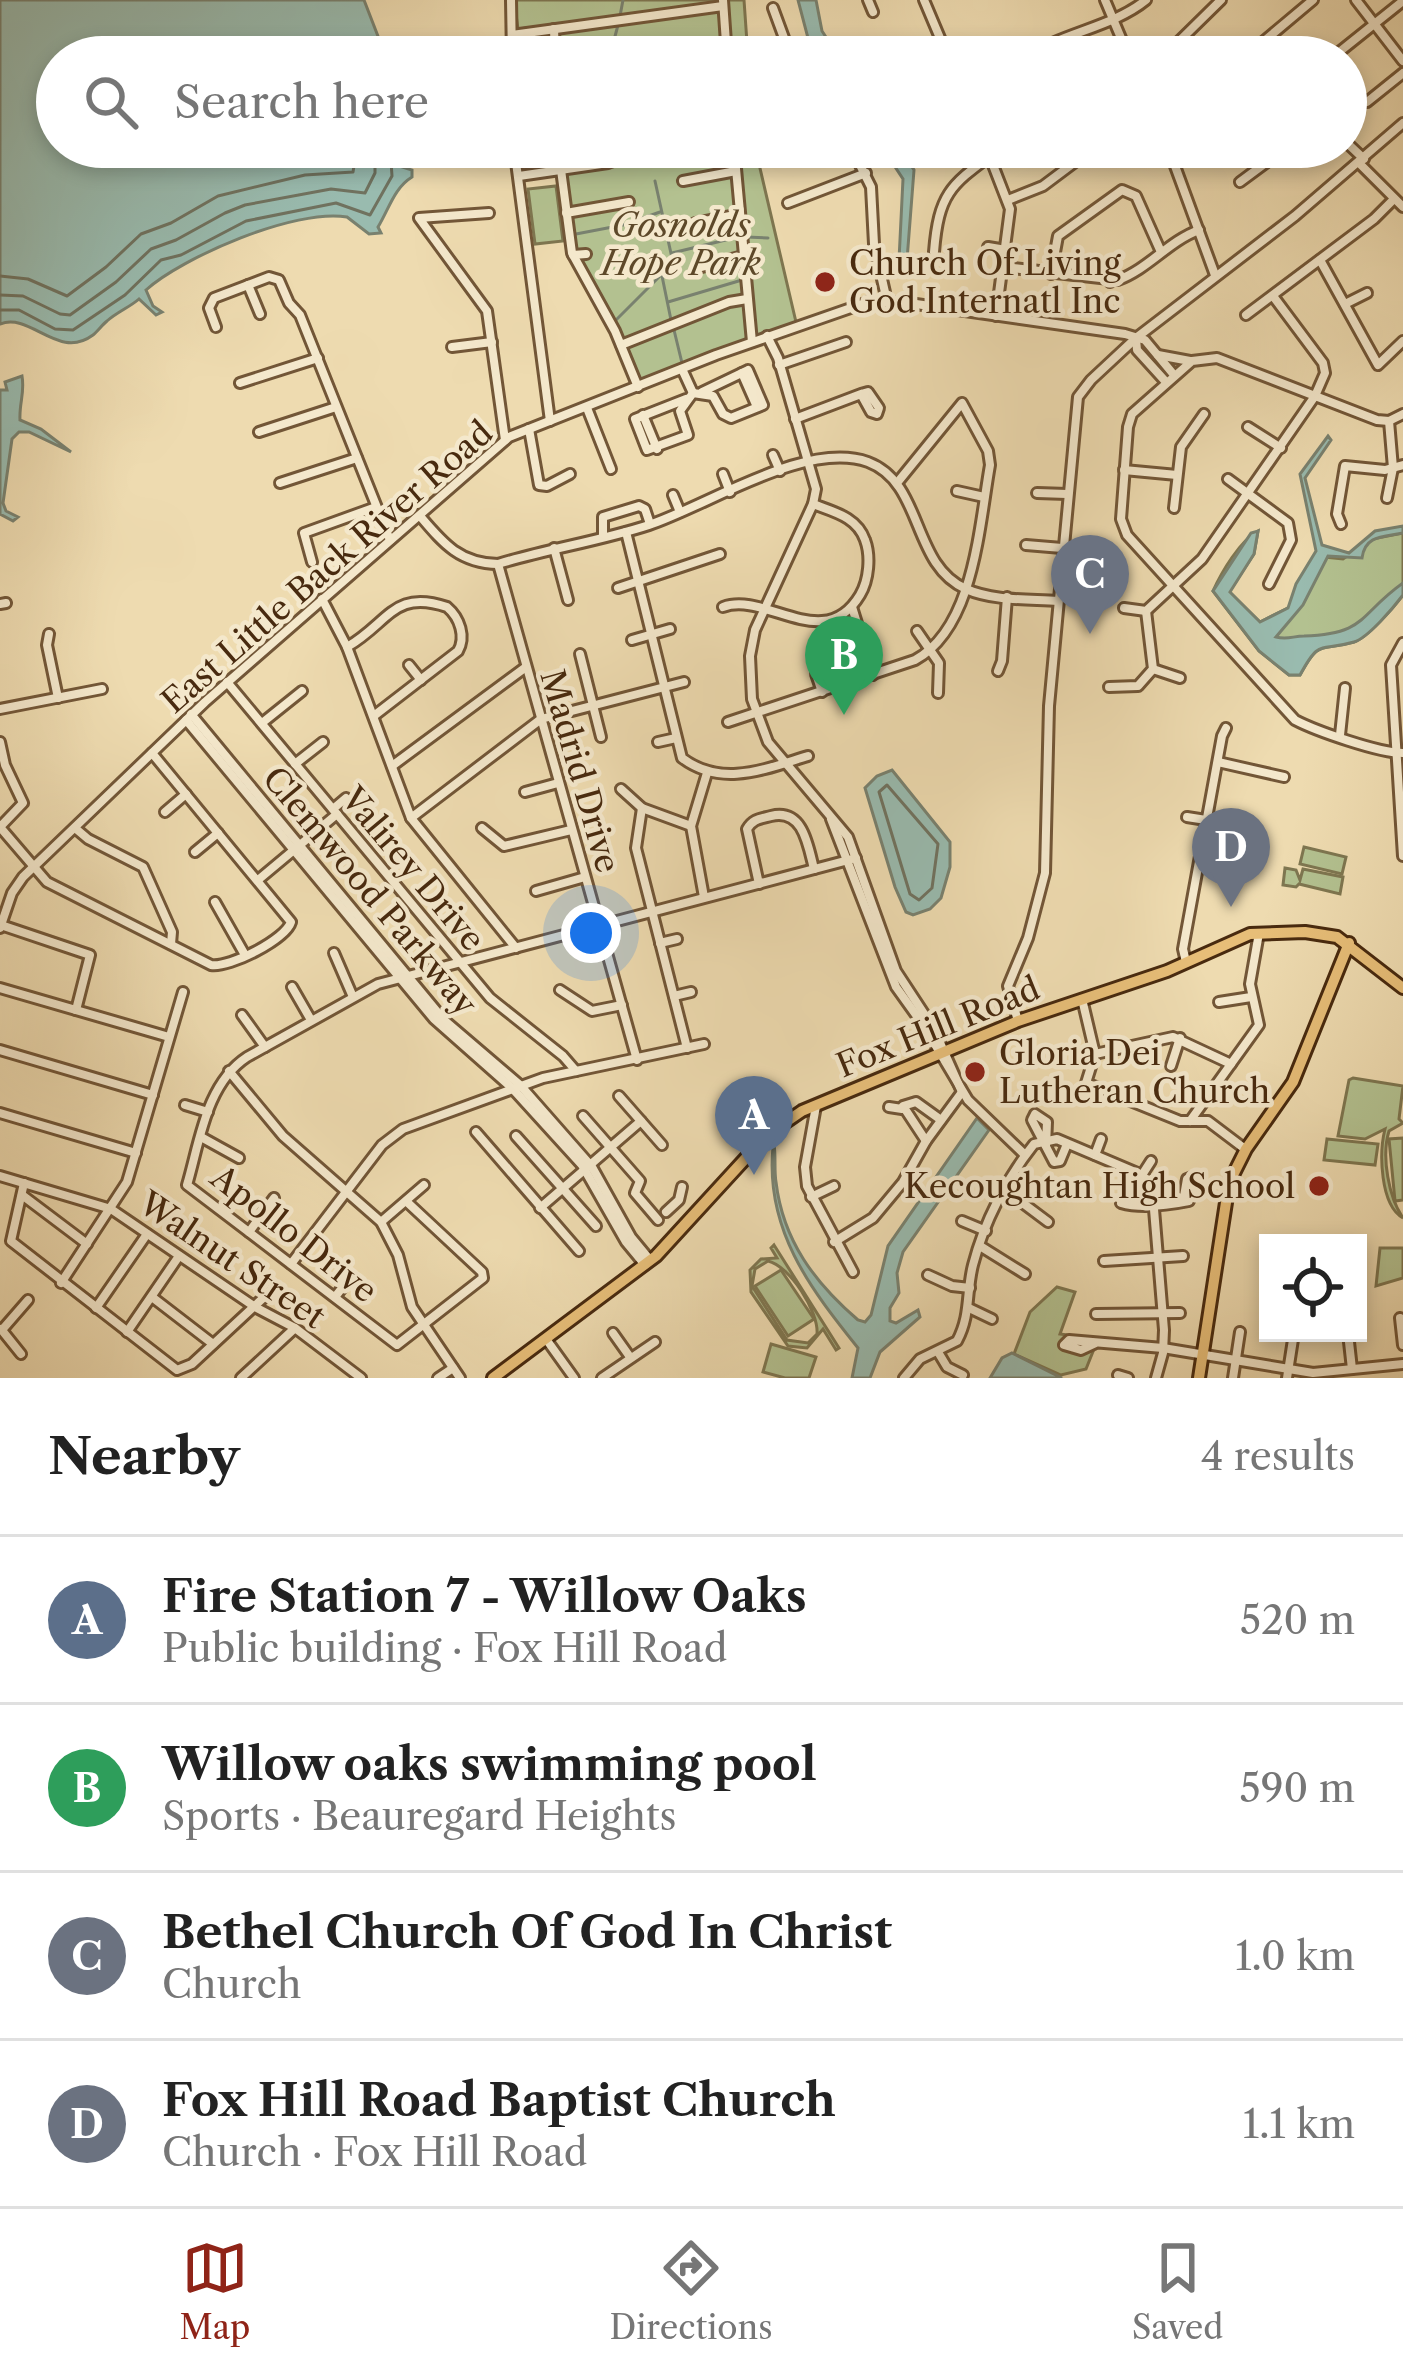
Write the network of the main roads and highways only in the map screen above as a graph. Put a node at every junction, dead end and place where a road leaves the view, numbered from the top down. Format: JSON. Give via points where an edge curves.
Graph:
{"nodes":[{"id":1,"x":1349,"y":943,"type":"junction"},
{"id":2,"x":1399,"y":980,"type":"edge"},
{"id":3,"x":493,"y":1378,"type":"edge"},
{"id":4,"x":1199,"y":1378,"type":"edge"}],
"edges":[{"from":1,"to":2,"type":"main road","name":"Fox Hill Road"},
{"from":1,"to":3,"type":"main road","name":"Fox Hill Road","via":[[1325,934],[1259,932],[816,1106],[773,1129],[648,1263]]},
{"from":1,"to":4,"type":"main road","via":[[1293,1082],[1229,1183]]}]}
